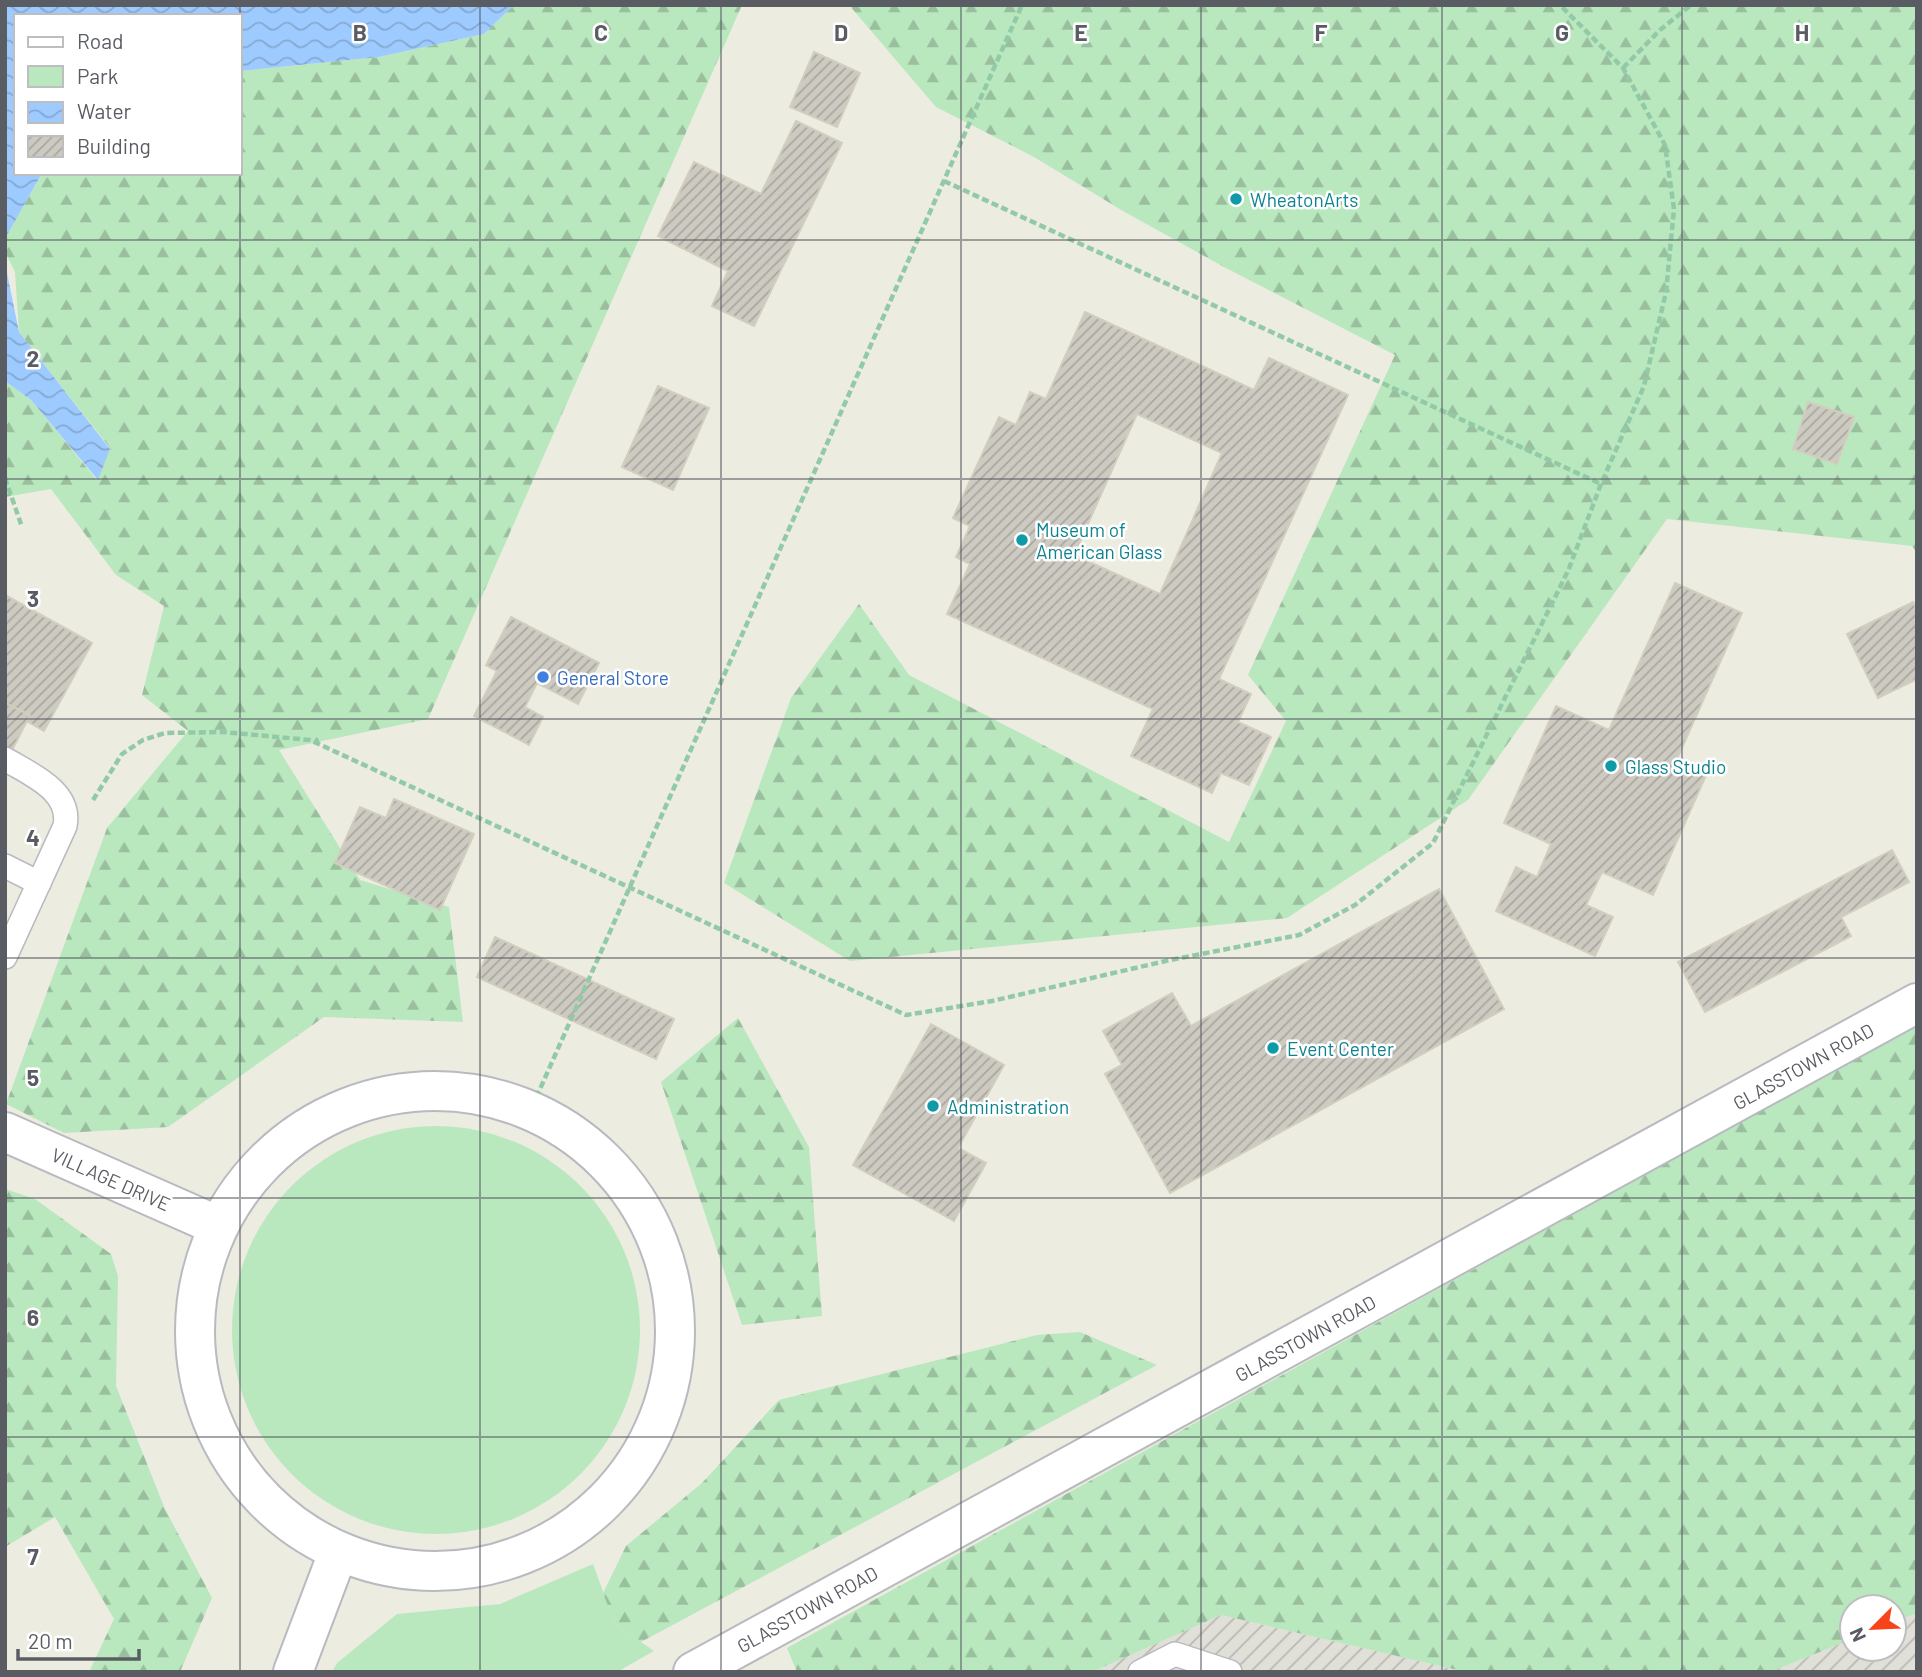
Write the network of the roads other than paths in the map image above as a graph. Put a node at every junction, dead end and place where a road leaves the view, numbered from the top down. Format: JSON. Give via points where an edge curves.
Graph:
{"nodes":[{"id":1,"x":5,"y":759,"type":"edge"},
{"id":2,"x":5,"y":866,"type":"edge"},
{"id":3,"x":39,"y":883,"type":"junction"},
{"id":4,"x":5,"y":957,"type":"edge"},
{"id":5,"x":1917,"y":1003,"type":"edge"},
{"id":6,"x":5,"y":1132,"type":"edge"},
{"id":7,"x":216,"y":1225,"type":"junction"},
{"id":8,"x":338,"y":1553,"type":"junction"},
{"id":9,"x":293,"y":1672,"type":"edge"},
{"id":10,"x":693,"y":1672,"type":"edge"},
{"id":11,"x":1140,"y":1672,"type":"edge"},
{"id":12,"x":1230,"y":1672,"type":"edge"}],
"edges":[{"from":1,"to":3,"type":"lane","via":[[49,786],[65,807],[65,826]]},
{"from":2,"to":3,"type":"lane"},
{"from":3,"to":4,"type":"lane"},
{"from":5,"to":10,"type":"street","name":"GLASSTOWN ROAD"},
{"from":6,"to":7,"type":"street","name":"VILLAGE DRIVE"},
{"from":7,"to":8,"type":"street","via":[[193,1316],[208,1413],[260,1497]]},
{"from":7,"to":8,"type":"street","via":[[257,1165],[341,1106],[440,1087],[532,1107],[617,1170],[665,1253],[678,1346],[653,1439],[603,1507],[513,1561],[421,1573]]},
{"from":8,"to":9,"type":"street"},
{"from":11,"to":12,"type":"lane","via":[[1175,1654]]}]}
